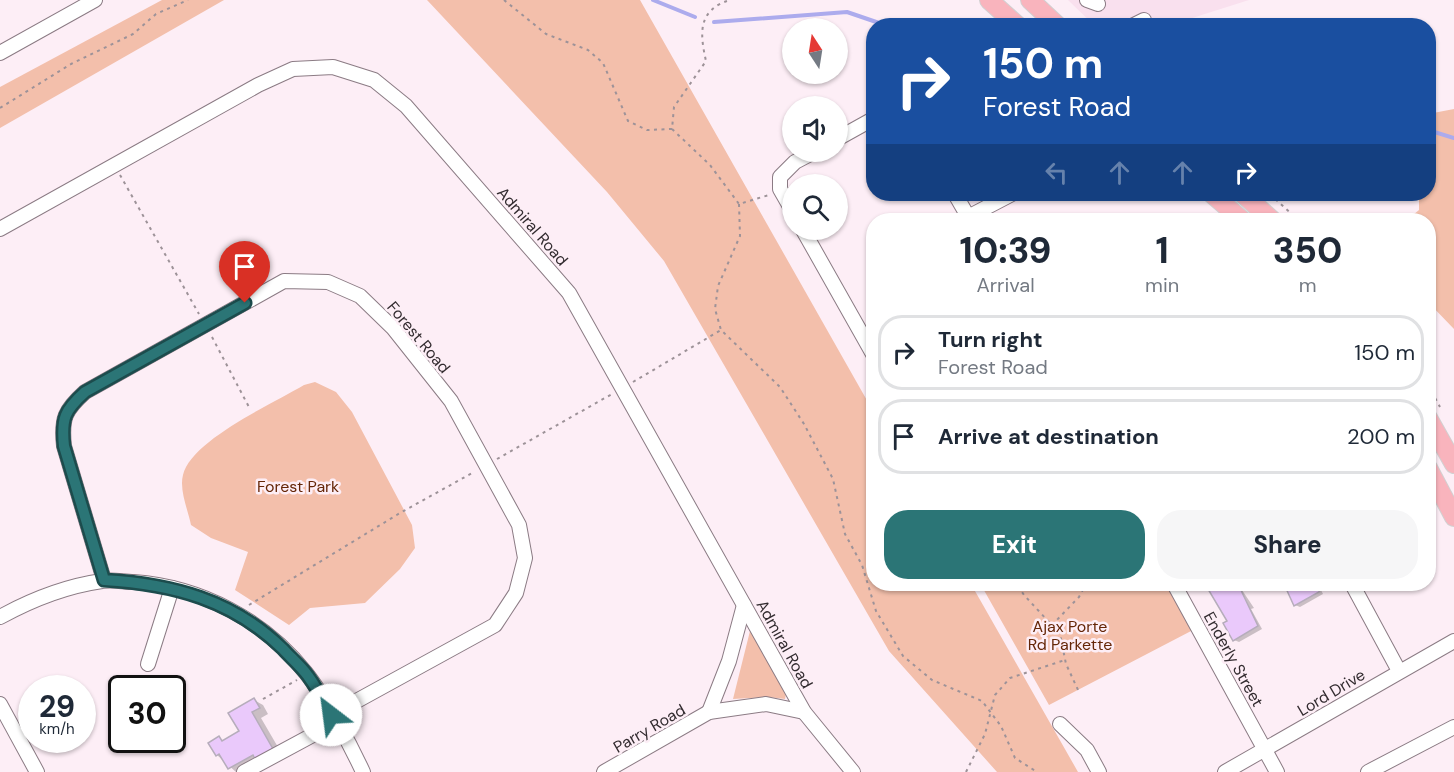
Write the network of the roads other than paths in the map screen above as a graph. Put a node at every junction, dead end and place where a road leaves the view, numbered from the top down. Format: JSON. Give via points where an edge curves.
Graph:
{"nodes":[{"id":1,"x":95,"y":0,"type":"edge"},
{"id":2,"x":989,"y":0,"type":"edge"},
{"id":3,"x":1030,"y":0,"type":"edge"},
{"id":4,"x":1009,"y":18,"type":"edge"},
{"id":5,"x":1049,"y":18,"type":"edge"},
{"id":6,"x":0,"y":53,"type":"edge"},
{"id":7,"x":866,"y":123,"type":"edge"},
{"id":8,"x":848,"y":133,"type":"edge"},
{"id":9,"x":795,"y":162,"type":"edge"},
{"id":10,"x":783,"y":174,"type":"edge"},
{"id":11,"x":782,"y":175,"type":"edge"},
{"id":12,"x":782,"y":192,"type":"edge"},
{"id":13,"x":1000,"y":201,"type":"edge"},
{"id":14,"x":1220,"y":201,"type":"edge"},
{"id":15,"x":1251,"y":201,"type":"edge"},
{"id":16,"x":979,"y":213,"type":"edge"},
{"id":17,"x":1234,"y":213,"type":"edge"},
{"id":18,"x":1264,"y":213,"type":"edge"},
{"id":19,"x":0,"y":229,"type":"edge"},
{"id":20,"x":809,"y":240,"type":"edge"},
{"id":21,"x":866,"y":342,"type":"edge"},
{"id":22,"x":1436,"y":432,"type":"edge"},
{"id":23,"x":1454,"y":464,"type":"edge"},
{"id":24,"x":1436,"y":483,"type":"edge"},
{"id":25,"x":1454,"y":517,"type":"edge"},
{"id":26,"x":104,"y":580,"type":"junction"},
{"id":27,"x":172,"y":588,"type":"junction"},
{"id":28,"x":1178,"y":591,"type":"edge"},
{"id":29,"x":1356,"y":591,"type":"edge"},
{"id":30,"x":744,"y":606,"type":"junction"},
{"id":31,"x":0,"y":617,"type":"edge"},
{"id":32,"x":1454,"y":641,"type":"edge"},
{"id":33,"x":148,"y":663,"type":"dead end"},
{"id":34,"x":1399,"y":671,"type":"junction"},
{"id":35,"x":0,"y":704,"type":"edge"},
{"id":36,"x":709,"y":712,"type":"junction"},
{"id":37,"x":804,"y":712,"type":"junction"},
{"id":38,"x":333,"y":719,"type":"junction"},
{"id":39,"x":1060,"y":723,"type":"dead end"},
{"id":40,"x":1454,"y":727,"type":"edge"},
{"id":41,"x":1266,"y":750,"type":"junction"},
{"id":42,"x":37,"y":772,"type":"edge"},
{"id":43,"x":244,"y":772,"type":"edge"},
{"id":44,"x":363,"y":772,"type":"edge"},
{"id":45,"x":604,"y":772,"type":"edge"},
{"id":46,"x":854,"y":772,"type":"edge"},
{"id":47,"x":1100,"y":772,"type":"edge"},
{"id":48,"x":1225,"y":772,"type":"edge"},
{"id":49,"x":1277,"y":772,"type":"edge"},
{"id":50,"x":1368,"y":772,"type":"edge"}],
"edges":[{"from":1,"to":6,"type":"street"},
{"from":2,"to":4,"type":"main road"},
{"from":3,"to":5,"type":"main road"},
{"from":7,"to":8,"type":"street"},
{"from":9,"to":10,"type":"street"},
{"from":11,"to":12,"type":"street"},
{"from":13,"to":16,"type":"street"},
{"from":14,"to":17,"type":"main road"},
{"from":15,"to":18,"type":"main road"},
{"from":19,"to":30,"type":"street","name":"Admiral Road","via":[[293,69],[333,67],[374,80],[406,106],[570,293]]},
{"from":20,"to":21,"type":"street"},
{"from":22,"to":23,"type":"main road"},
{"from":24,"to":25,"type":"main road"},
{"from":26,"to":27,"type":"street"},
{"from":26,"to":31,"type":"street","via":[[40,597]]},
{"from":26,"to":38,"type":"street","name":"Forest Road","via":[[64,446],[62,427],[68,407],[85,392],[284,281],[328,282],[360,296],[393,328],[451,401],[519,525],[525,558],[516,593],[495,625]]},
{"from":27,"to":33,"type":"street"},
{"from":27,"to":38,"type":"street","via":[[207,598],[262,630],[307,674]]},
{"from":28,"to":41,"type":"street","name":"Enderly Street"},
{"from":29,"to":34,"type":"street"},
{"from":30,"to":36,"type":"street","name":"Parry Road","via":[[729,661]]},
{"from":30,"to":37,"type":"street","name":"Admiral Road"},
{"from":32,"to":34,"type":"street","name":"Lord Drive"},
{"from":34,"to":41,"type":"street","name":"Lord Drive"},
{"from":35,"to":42,"type":"street"},
{"from":36,"to":37,"type":"street","name":"Parry Road","via":[[766,704]]},
{"from":36,"to":45,"type":"street","name":"Parry Road"},
{"from":37,"to":46,"type":"street","name":"Admiral Road"},
{"from":38,"to":43,"type":"street","name":"Forest Road"},
{"from":38,"to":44,"type":"street"},
{"from":39,"to":47,"type":"street","via":[[1087,750]]},
{"from":40,"to":50,"type":"street"},
{"from":41,"to":48,"type":"street","name":"Lord Drive"},
{"from":41,"to":49,"type":"street","name":"Enderly Street"}]}
